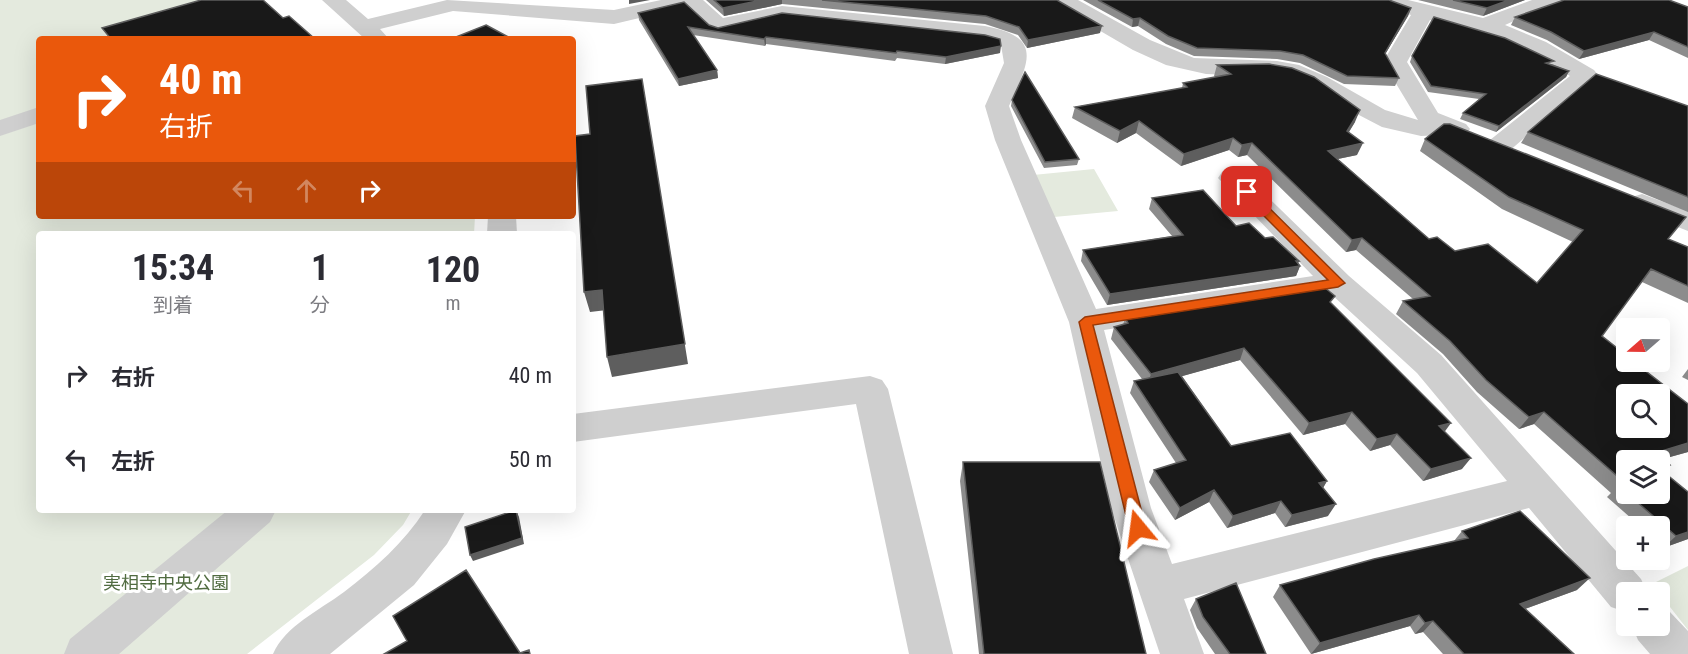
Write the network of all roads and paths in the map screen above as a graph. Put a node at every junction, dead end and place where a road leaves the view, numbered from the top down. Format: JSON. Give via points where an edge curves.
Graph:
{"nodes":[{"id":1,"x":333,"y":0,"type":"edge"},
{"id":2,"x":690,"y":0,"type":"edge"},
{"id":3,"x":1061,"y":0,"type":"edge"},
{"id":4,"x":1390,"y":0,"type":"edge"},
{"id":5,"x":1556,"y":0,"type":"edge"},
{"id":6,"x":552,"y":6,"type":"edge"},
{"id":7,"x":1422,"y":14,"type":"junction"},
{"id":8,"x":1486,"y":25,"type":"junction"},
{"id":9,"x":371,"y":32,"type":"edge"},
{"id":10,"x":36,"y":116,"type":"edge"},
{"id":11,"x":1448,"y":125,"type":"junction"},
{"id":12,"x":0,"y":128,"type":"edge"},
{"id":13,"x":1499,"y":146,"type":"junction"},
{"id":14,"x":1530,"y":158,"type":"edge"},
{"id":15,"x":1232,"y":178,"type":"dead end"},
{"id":16,"x":1614,"y":192,"type":"edge"},
{"id":17,"x":1688,"y":222,"type":"edge"},
{"id":18,"x":1338,"y":283,"type":"junction"},
{"id":19,"x":1085,"y":322,"type":"junction"},
{"id":20,"x":576,"y":428,"type":"edge"},
{"id":21,"x":1537,"y":490,"type":"junction"},
{"id":22,"x":252,"y":513,"type":"edge"},
{"id":23,"x":445,"y":513,"type":"edge"},
{"id":24,"x":1616,"y":582,"type":"edge"},
{"id":25,"x":1156,"y":587,"type":"junction"},
{"id":26,"x":1663,"y":636,"type":"edge"},
{"id":27,"x":86,"y":654,"type":"edge"},
{"id":28,"x":295,"y":654,"type":"edge"},
{"id":29,"x":931,"y":654,"type":"edge"},
{"id":30,"x":1182,"y":654,"type":"edge"},
{"id":31,"x":1675,"y":654,"type":"edge"}],
"edges":[{"from":1,"to":9,"type":"street"},
{"from":2,"to":6,"type":"street","via":[[614,17]]},
{"from":2,"to":19,"type":"street","via":[[719,26],[782,12],[984,33],[1012,42],[1016,63],[997,106]]},
{"from":3,"to":11,"type":"street","via":[[1158,53],[1191,65],[1224,69],[1268,65],[1304,75],[1377,117],[1418,128]]},
{"from":4,"to":7,"type":"street"},
{"from":5,"to":8,"type":"street","via":[[1519,10]]},
{"from":6,"to":9,"type":"street","via":[[453,5]]},
{"from":7,"to":8,"type":"street"},
{"from":7,"to":11,"type":"street","via":[[1395,62],[1429,118]]},
{"from":8,"to":13,"type":"street","via":[[1542,48],[1586,75]]},
{"from":10,"to":12,"type":"street"},
{"from":11,"to":13,"type":"street"},
{"from":13,"to":14,"type":"street"},
{"from":15,"to":18,"type":"street"},
{"from":16,"to":17,"type":"street"},
{"from":18,"to":19,"type":"street"},
{"from":18,"to":21,"type":"street","via":[[1429,364]]},
{"from":19,"to":25,"type":"street","via":[[1131,508]]},
{"from":20,"to":29,"type":"street","via":[[870,389]]},
{"from":21,"to":24,"type":"street"},
{"from":21,"to":25,"type":"street"},
{"from":22,"to":27,"type":"street"},
{"from":23,"to":28,"type":"street","via":[[394,577]]},
{"from":25,"to":30,"type":"street"},
{"from":26,"to":31,"type":"street"}]}
